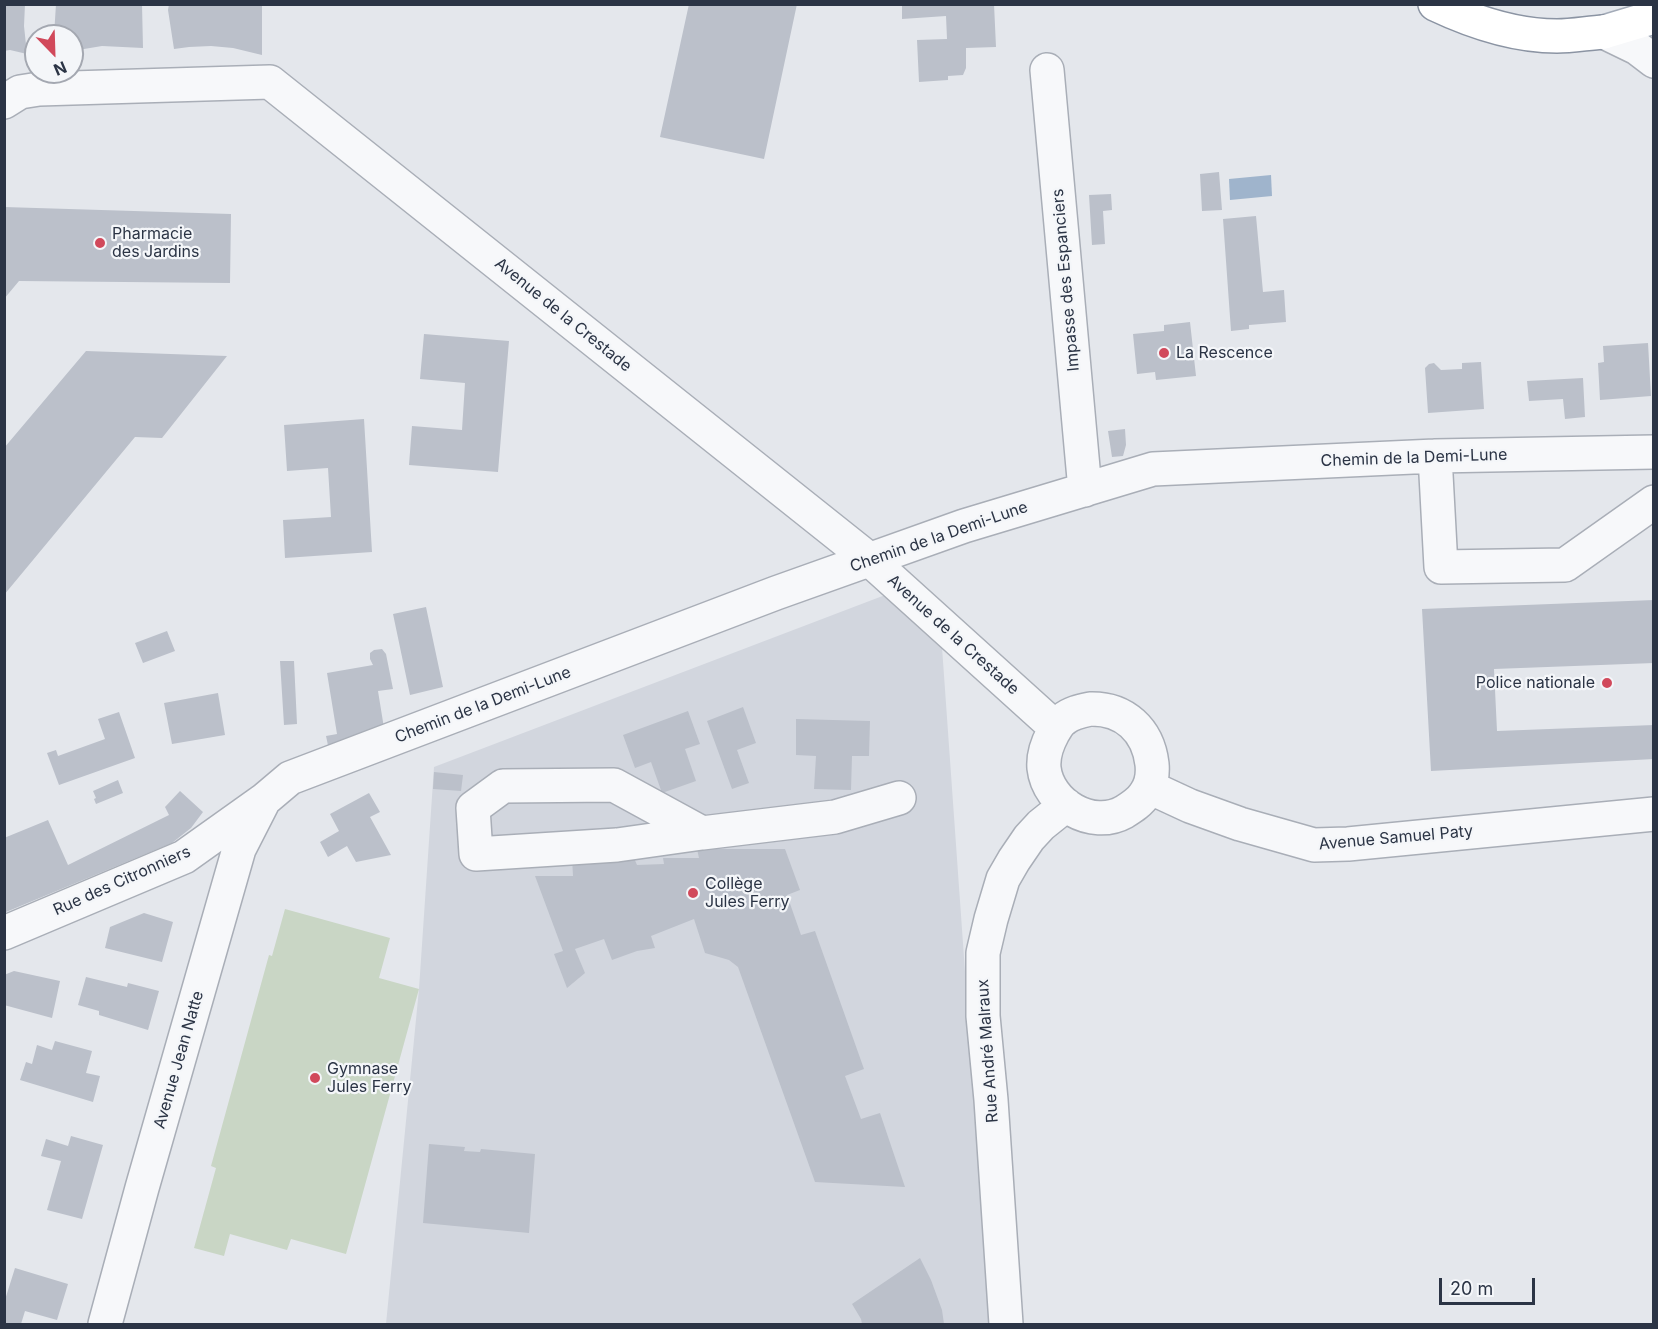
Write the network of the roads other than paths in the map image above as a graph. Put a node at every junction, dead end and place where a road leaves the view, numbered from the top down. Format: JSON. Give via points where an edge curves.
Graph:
{"nodes":[{"id":1,"x":1435,"y":4,"type":"edge"},
{"id":2,"x":1653,"y":17,"type":"edge"},
{"id":3,"x":1604,"y":32,"type":"junction"},
{"id":4,"x":1653,"y":61,"type":"edge"},
{"id":5,"x":1047,"y":70,"type":"dead end"},
{"id":6,"x":4,"y":102,"type":"edge"},
{"id":7,"x":1653,"y":452,"type":"edge"},
{"id":8,"x":1435,"y":456,"type":"junction"},
{"id":9,"x":1085,"y":490,"type":"junction"},
{"id":10,"x":1653,"y":502,"type":"edge"},
{"id":11,"x":870,"y":560,"type":"junction"},
{"id":12,"x":1056,"y":728,"type":"junction"},
{"id":13,"x":1149,"y":787,"type":"junction"},
{"id":14,"x":898,"y":798,"type":"dead end"},
{"id":15,"x":264,"y":800,"type":"junction"},
{"id":16,"x":1066,"y":805,"type":"junction"},
{"id":17,"x":1653,"y":814,"type":"edge"},
{"id":18,"x":702,"y":833,"type":"junction"},
{"id":19,"x":4,"y":933,"type":"edge"},
{"id":20,"x":105,"y":1324,"type":"edge"},
{"id":21,"x":1006,"y":1324,"type":"edge"}],
"edges":[{"from":1,"to":3,"type":"main road","via":[[1509,32],[1557,36]]},
{"from":2,"to":3,"type":"main road"},
{"from":3,"to":4,"type":"street","via":[[1637,48]]},
{"from":5,"to":9,"type":"street","name":"Impasse des Espanciers"},
{"from":6,"to":11,"type":"street","name":"Avenue de la Crestade","via":[[20,92],[39,88],[270,82]]},
{"from":7,"to":8,"type":"street","name":"Chemin de la Demi-Lune"},
{"from":8,"to":9,"type":"street","name":"Chemin de la Demi-Lune","via":[[1153,469]]},
{"from":8,"to":10,"type":"street","via":[[1441,567],[1565,565]]},
{"from":9,"to":11,"type":"street","name":"Chemin de la Demi-Lune","via":[[964,526]]},
{"from":11,"to":12,"type":"street","name":"Avenue de la Crestade"},
{"from":11,"to":15,"type":"street","name":"Chemin de la Demi-Lune","via":[[290,778]]},
{"from":12,"to":13,"type":"street","via":[[1064,718],[1090,709],[1110,711],[1131,722],[1145,738],[1151,757]]},
{"from":12,"to":16,"type":"street","via":[[1044,754],[1044,770]]},
{"from":13,"to":16,"type":"street","via":[[1134,806],[1118,815],[1089,817]]},
{"from":13,"to":17,"type":"street","name":"Avenue Samuel Paty","via":[[1240,824],[1314,845]]},
{"from":14,"to":18,"type":"street","via":[[835,817]]},
{"from":15,"to":19,"type":"street","name":"Rue des Citronniers","via":[[184,857]]},
{"from":15,"to":20,"type":"street","name":"Avenue Jean Natte","via":[[239,849]]},
{"from":16,"to":21,"type":"street","name":"Rue André Malraux","via":[[1035,832],[1003,879],[983,953],[983,1016]]},
{"from":18,"to":18,"type":"street","via":[[614,785],[503,786],[474,807],[476,854],[617,845]]}]}
